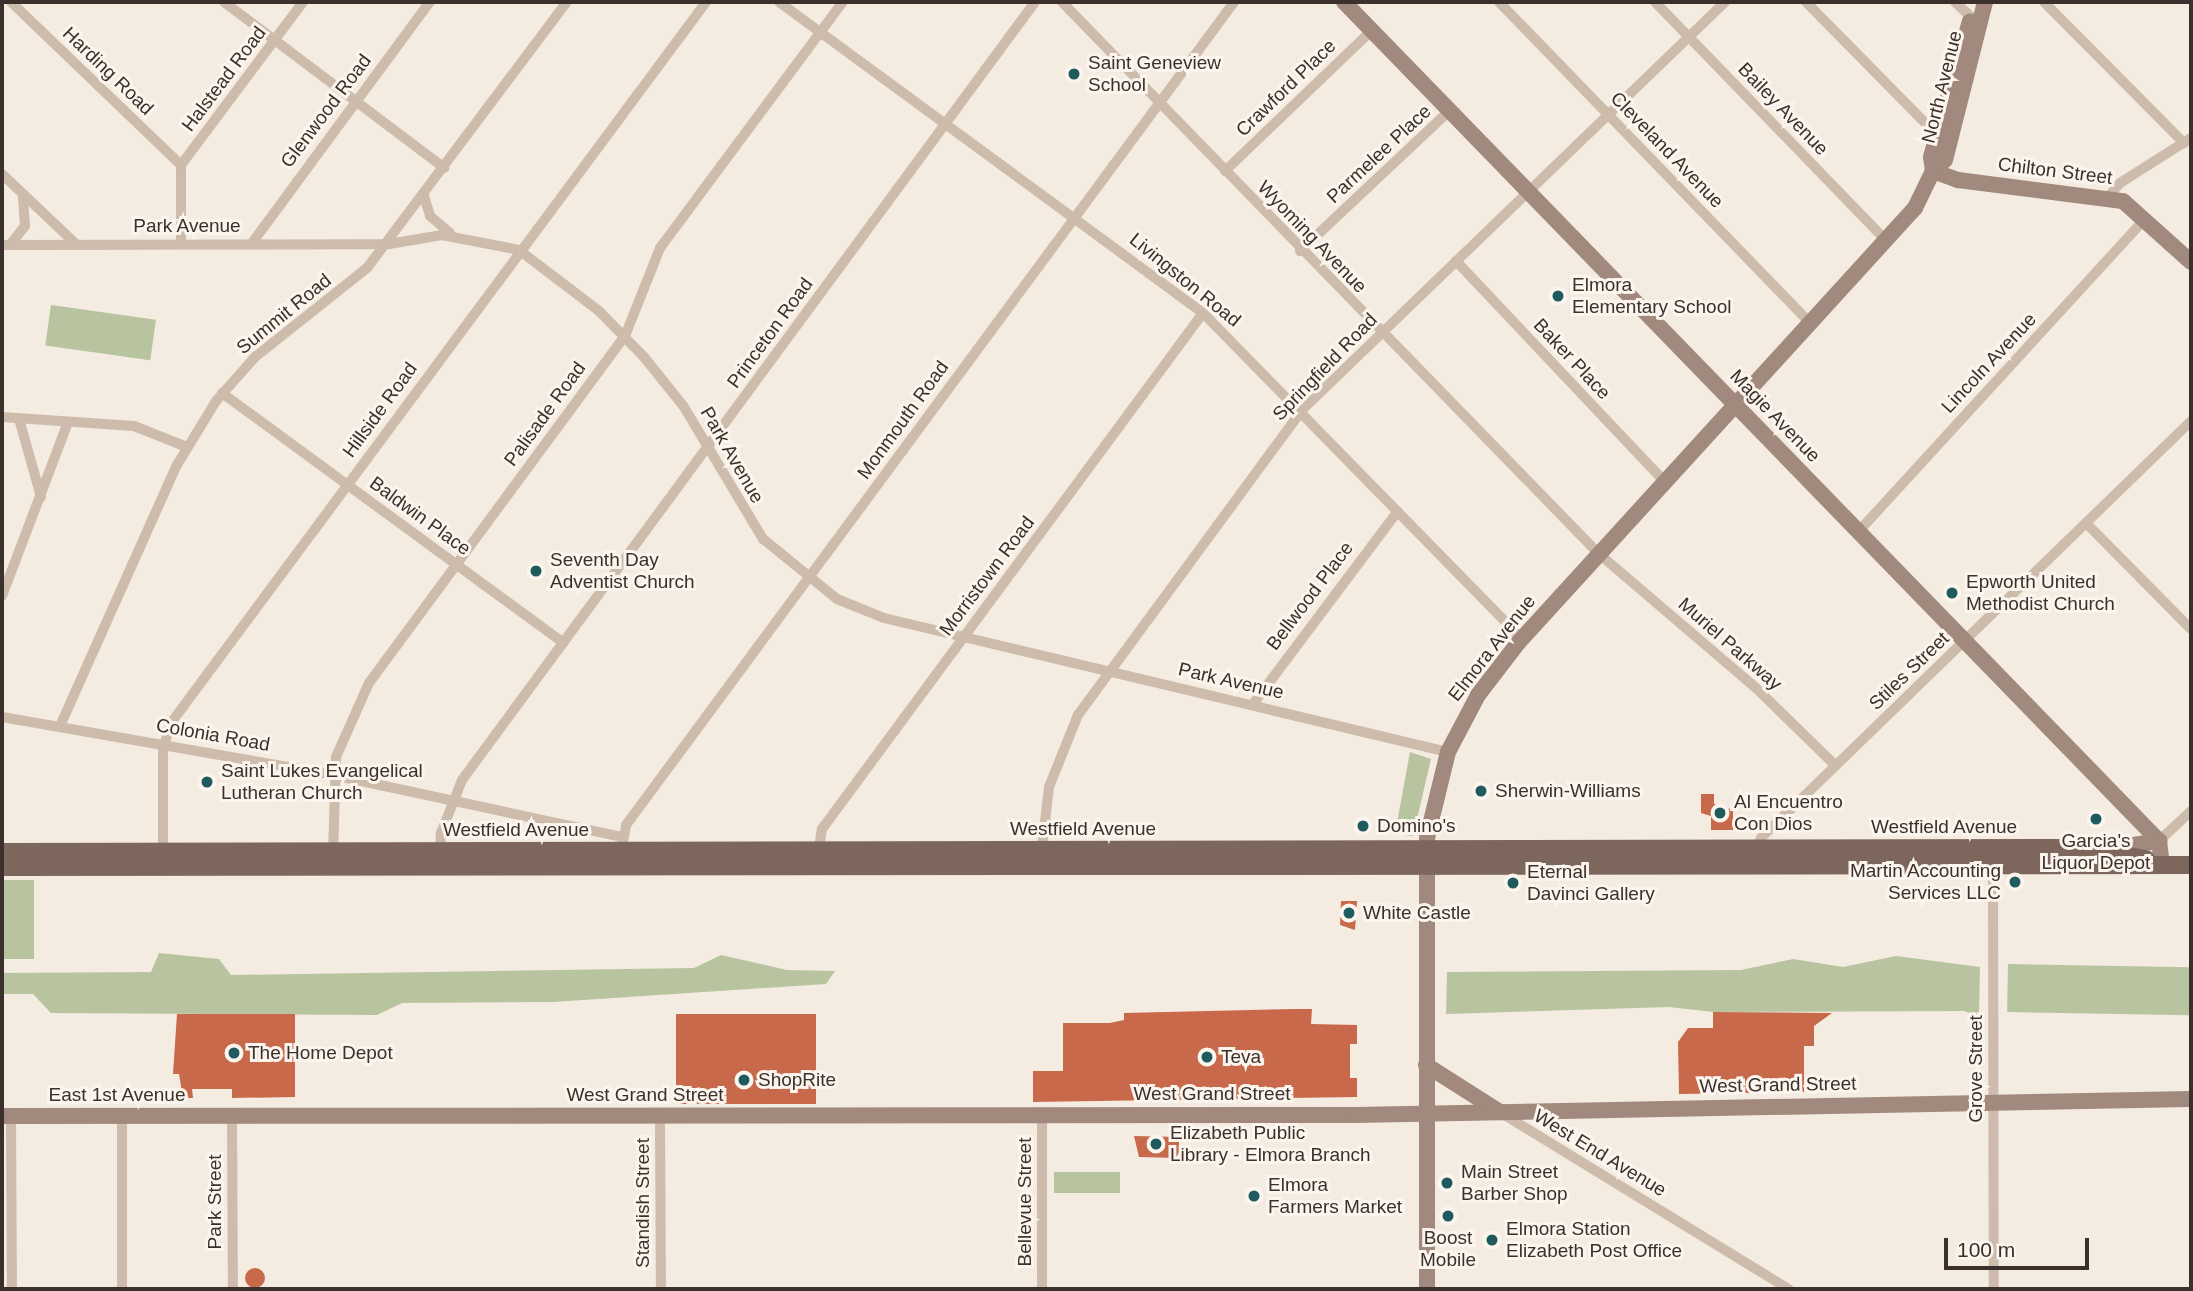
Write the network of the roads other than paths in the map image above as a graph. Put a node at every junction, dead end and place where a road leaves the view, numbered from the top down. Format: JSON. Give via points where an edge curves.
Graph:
{"nodes":[{"id":1,"x":11,"y":2,"type":"edge"},
{"id":2,"x":224,"y":2,"type":"edge"},
{"id":3,"x":303,"y":2,"type":"edge"},
{"id":4,"x":430,"y":2,"type":"edge"},
{"id":5,"x":567,"y":2,"type":"edge"},
{"id":6,"x":706,"y":2,"type":"edge"},
{"id":7,"x":779,"y":2,"type":"edge"},
{"id":8,"x":843,"y":2,"type":"edge"},
{"id":9,"x":1035,"y":2,"type":"edge"},
{"id":10,"x":1062,"y":2,"type":"edge"},
{"id":11,"x":1234,"y":2,"type":"edge"},
{"id":12,"x":1345,"y":2,"type":"edge"},
{"id":13,"x":1499,"y":2,"type":"edge"},
{"id":14,"x":1655,"y":2,"type":"edge"},
{"id":15,"x":1725,"y":2,"type":"edge"},
{"id":16,"x":1807,"y":2,"type":"edge"},
{"id":17,"x":1955,"y":2,"type":"edge"},
{"id":18,"x":1985,"y":2,"type":"edge"},
{"id":19,"x":2043,"y":2,"type":"edge"},
{"id":20,"x":1973,"y":9,"type":"edge"},
{"id":21,"x":1372,"y":30,"type":"junction"},
{"id":22,"x":821,"y":33,"type":"junction"},
{"id":23,"x":1689,"y":37,"type":"junction"},
{"id":24,"x":274,"y":41,"type":"junction"},
{"id":25,"x":356,"y":102,"type":"junction"},
{"id":26,"x":1158,"y":103,"type":"junction"},
{"id":27,"x":1450,"y":110,"type":"junction"},
{"id":28,"x":1608,"y":115,"type":"junction"},
{"id":29,"x":947,"y":121,"type":"junction"},
{"id":30,"x":1937,"y":135,"type":"junction"},
{"id":31,"x":2187,"y":140,"type":"edge"},
{"id":32,"x":181,"y":165,"type":"junction"},
{"id":33,"x":444,"y":168,"type":"junction"},
{"id":34,"x":1225,"y":171,"type":"junction"},
{"id":35,"x":1933,"y":171,"type":"junction"},
{"id":36,"x":2,"y":174,"type":"edge"},
{"id":37,"x":1528,"y":191,"type":"junction"},
{"id":38,"x":22,"y":194,"type":"junction"},
{"id":39,"x":424,"y":195,"type":"junction"},
{"id":40,"x":2108,"y":197,"type":"junction"},
{"id":41,"x":1075,"y":217,"type":"junction"},
{"id":42,"x":2145,"y":219,"type":"junction"},
{"id":43,"x":456,"y":235,"type":"junction"},
{"id":44,"x":1886,"y":240,"type":"junction"},
{"id":45,"x":252,"y":243,"type":"junction"},
{"id":46,"x":181,"y":244,"type":"junction"},
{"id":47,"x":389,"y":244,"type":"junction"},
{"id":48,"x":6,"y":245,"type":"edge"},
{"id":49,"x":77,"y":245,"type":"junction"},
{"id":50,"x":519,"y":250,"type":"junction"},
{"id":51,"x":1300,"y":251,"type":"junction"},
{"id":52,"x":1456,"y":261,"type":"junction"},
{"id":53,"x":2191,"y":262,"type":"edge"},
{"id":54,"x":1203,"y":313,"type":"junction"},
{"id":55,"x":1809,"y":322,"type":"junction"},
{"id":56,"x":1380,"y":334,"type":"junction"},
{"id":57,"x":625,"y":336,"type":"junction"},
{"id":58,"x":222,"y":393,"type":"junction"},
{"id":59,"x":1732,"y":403,"type":"junction"},
{"id":60,"x":1301,"y":411,"type":"junction"},
{"id":61,"x":2,"y":417,"type":"edge"},
{"id":62,"x":19,"y":419,"type":"junction"},
{"id":63,"x":2191,"y":421,"type":"edge"},
{"id":64,"x":68,"y":422,"type":"junction"},
{"id":65,"x":187,"y":447,"type":"junction"},
{"id":66,"x":707,"y":447,"type":"junction"},
{"id":67,"x":1663,"y":480,"type":"junction"},
{"id":68,"x":348,"y":484,"type":"junction"},
{"id":69,"x":41,"y":497,"type":"junction"},
{"id":70,"x":1398,"y":511,"type":"junction"},
{"id":71,"x":2086,"y":523,"type":"junction"},
{"id":72,"x":1859,"y":531,"type":"junction"},
{"id":73,"x":1598,"y":553,"type":"junction"},
{"id":74,"x":456,"y":564,"type":"junction"},
{"id":75,"x":807,"y":580,"type":"junction"},
{"id":76,"x":2,"y":596,"type":"edge"},
{"id":77,"x":2191,"y":629,"type":"edge"},
{"id":78,"x":963,"y":637,"type":"junction"},
{"id":79,"x":1522,"y":639,"type":"junction"},
{"id":80,"x":1965,"y":642,"type":"junction"},
{"id":81,"x":563,"y":643,"type":"junction"},
{"id":82,"x":1110,"y":672,"type":"junction"},
{"id":83,"x":1252,"y":704,"type":"junction"},
{"id":84,"x":2,"y":717,"type":"edge"},
{"id":85,"x":60,"y":726,"type":"junction"},
{"id":86,"x":163,"y":743,"type":"junction"},
{"id":87,"x":1448,"y":752,"type":"junction"},
{"id":88,"x":1835,"y":765,"type":"junction"},
{"id":89,"x":333,"y":775,"type":"junction"},
{"id":90,"x":452,"y":799,"type":"junction"},
{"id":91,"x":2191,"y":811,"type":"edge"},
{"id":92,"x":2159,"y":842,"type":"junction"},
{"id":93,"x":2084,"y":848,"type":"junction"},
{"id":94,"x":620,"y":851,"type":"junction"},
{"id":95,"x":2,"y":852,"type":"edge"},
{"id":96,"x":1993,"y":856,"type":"junction"},
{"id":97,"x":1427,"y":857,"type":"junction"},
{"id":98,"x":1755,"y":857,"type":"junction"},
{"id":99,"x":818,"y":858,"type":"junction"},
{"id":100,"x":1041,"y":858,"type":"junction"},
{"id":101,"x":163,"y":859,"type":"junction"},
{"id":102,"x":333,"y":859,"type":"junction"},
{"id":103,"x":440,"y":859,"type":"junction"},
{"id":104,"x":2162,"y":865,"type":"junction"},
{"id":105,"x":2191,"y":865,"type":"edge"},
{"id":106,"x":2,"y":867,"type":"edge"},
{"id":107,"x":1426,"y":1065,"type":"junction"},
{"id":108,"x":2191,"y":1099,"type":"edge"},
{"id":109,"x":1994,"y":1101,"type":"junction"},
{"id":110,"x":1500,"y":1112,"type":"junction"},
{"id":111,"x":1426,"y":1114,"type":"junction"},
{"id":112,"x":232,"y":1115,"type":"junction"},
{"id":113,"x":6,"y":1116,"type":"edge"},
{"id":114,"x":122,"y":1116,"type":"junction"},
{"id":115,"x":660,"y":1116,"type":"junction"},
{"id":116,"x":1042,"y":1116,"type":"junction"},
{"id":117,"x":12,"y":1289,"type":"edge"},
{"id":118,"x":122,"y":1289,"type":"edge"},
{"id":119,"x":233,"y":1289,"type":"edge"},
{"id":120,"x":661,"y":1289,"type":"edge"},
{"id":121,"x":1042,"y":1289,"type":"edge"},
{"id":122,"x":1427,"y":1289,"type":"edge"},
{"id":123,"x":1789,"y":1289,"type":"edge"},
{"id":124,"x":1994,"y":1289,"type":"edge"}],
"edges":[{"from":1,"to":32,"type":"street","name":"Harding Road"},
{"from":2,"to":24,"type":"street"},
{"from":3,"to":24,"type":"street","name":"Halstead Road"},
{"from":4,"to":25,"type":"street","name":"Glenwood Road"},
{"from":5,"to":33,"type":"street","name":"Summit Road"},
{"from":6,"to":50,"type":"street","name":"Hillside Road"},
{"from":7,"to":22,"type":"street","name":"Livingston Road"},
{"from":8,"to":22,"type":"street","name":"Palisade Road"},
{"from":9,"to":29,"type":"street","name":"Princeton Road"},
{"from":10,"to":26,"type":"street","name":"Wyoming Avenue"},
{"from":11,"to":26,"type":"street","name":"Monmouth Road"},
{"from":12,"to":21,"type":"street","name":"Magie Avenue"},
{"from":13,"to":28,"type":"street","name":"Cleveland Avenue"},
{"from":14,"to":23,"type":"street","name":"Bailey Avenue"},
{"from":15,"to":23,"type":"street","name":"Springfield Road"},
{"from":16,"to":30,"type":"street"},
{"from":17,"to":20,"type":"street"},
{"from":18,"to":35,"type":"street","name":"North Avenue","via":[[1945,160]]},
{"from":19,"to":31,"type":"street"},
{"from":20,"to":30,"type":"street","name":"North Avenue"},
{"from":21,"to":27,"type":"street","name":"Magie Avenue"},
{"from":21,"to":34,"type":"street","name":"Crawford Place"},
{"from":22,"to":29,"type":"street","name":"Livingston Road"},
{"from":22,"to":57,"type":"street","name":"Palisade Road","via":[[660,248]]},
{"from":23,"to":28,"type":"street","name":"Springfield Road"},
{"from":23,"to":44,"type":"street","name":"Bailey Avenue"},
{"from":24,"to":25,"type":"street"},
{"from":24,"to":32,"type":"street","name":"Halstead Road"},
{"from":25,"to":33,"type":"street"},
{"from":25,"to":45,"type":"street","name":"Glenwood Road"},
{"from":26,"to":34,"type":"street","name":"Wyoming Avenue"},
{"from":26,"to":41,"type":"street","name":"Monmouth Road"},
{"from":27,"to":37,"type":"street","name":"Magie Avenue"},
{"from":27,"to":51,"type":"street","name":"Parmelee Place"},
{"from":28,"to":37,"type":"street","name":"Springfield Road"},
{"from":28,"to":55,"type":"street","name":"Cleveland Avenue"},
{"from":29,"to":41,"type":"street","name":"Livingston Road"},
{"from":29,"to":66,"type":"street","name":"Princeton Road"},
{"from":30,"to":35,"type":"street","name":"North Avenue"},
{"from":31,"to":40,"type":"street","via":[[2120,183]]},
{"from":32,"to":46,"type":"street"},
{"from":33,"to":39,"type":"street","name":"Summit Road"},
{"from":34,"to":51,"type":"street","name":"Wyoming Avenue"},
{"from":35,"to":40,"type":"street","name":"Chilton Street","via":[[1965,181]]},
{"from":35,"to":44,"type":"street","name":"Elmora Avenue","via":[[1915,208]]},
{"from":36,"to":38,"type":"street"},
{"from":37,"to":52,"type":"street","name":"Springfield Road"},
{"from":37,"to":59,"type":"street","name":"Magie Avenue"},
{"from":38,"to":48,"type":"street","via":[[25,226]]},
{"from":38,"to":49,"type":"street"},
{"from":39,"to":43,"type":"street","via":[[435,223]]},
{"from":39,"to":47,"type":"street","name":"Summit Road"},
{"from":40,"to":42,"type":"street","name":"Chilton Street","via":[[2123,201]]},
{"from":41,"to":54,"type":"street","name":"Livingston Road"},
{"from":41,"to":75,"type":"street","name":"Monmouth Road"},
{"from":42,"to":53,"type":"street","name":"Chilton Street"},
{"from":42,"to":72,"type":"street","name":"Lincoln Avenue"},
{"from":43,"to":47,"type":"street","name":"Park Avenue"},
{"from":43,"to":50,"type":"street","name":"Park Avenue"},
{"from":44,"to":55,"type":"street","name":"Elmora Avenue"},
{"from":45,"to":46,"type":"street","name":"Park Avenue"},
{"from":45,"to":47,"type":"street","name":"Park Avenue"},
{"from":46,"to":49,"type":"street","name":"Park Avenue"},
{"from":47,"to":58,"type":"street","name":"Summit Road","via":[[367,268],[255,357]]},
{"from":48,"to":49,"type":"street","name":"Park Avenue"},
{"from":50,"to":57,"type":"street","name":"Park Avenue"},
{"from":50,"to":68,"type":"street","name":"Hillside Road"},
{"from":51,"to":56,"type":"street","name":"Wyoming Avenue"},
{"from":52,"to":56,"type":"street","name":"Springfield Road"},
{"from":52,"to":67,"type":"street","name":"Baker Place"},
{"from":54,"to":60,"type":"street","name":"Livingston Road"},
{"from":54,"to":78,"type":"street","name":"Morristown Road"},
{"from":55,"to":59,"type":"street","name":"Elmora Avenue"},
{"from":56,"to":60,"type":"street","name":"Springfield Road"},
{"from":56,"to":73,"type":"street","name":"Wyoming Avenue"},
{"from":57,"to":66,"type":"street","name":"Park Avenue","via":[[674,394]]},
{"from":57,"to":74,"type":"street","name":"Palisade Road"},
{"from":58,"to":65,"type":"street","name":"Summit Road"},
{"from":58,"to":68,"type":"street","name":"Baldwin Place"},
{"from":59,"to":67,"type":"street","name":"Elmora Avenue"},
{"from":59,"to":72,"type":"street","name":"Magie Avenue"},
{"from":60,"to":70,"type":"street","name":"Livingston Road"},
{"from":60,"to":82,"type":"street","name":"Springfield Road"},
{"from":61,"to":62,"type":"street"},
{"from":62,"to":64,"type":"street"},
{"from":62,"to":69,"type":"street"},
{"from":63,"to":71,"type":"street","name":"Stiles Street"},
{"from":64,"to":65,"type":"street","via":[[145,428]]},
{"from":64,"to":69,"type":"street"},
{"from":65,"to":85,"type":"street","name":"Summit Road"},
{"from":66,"to":75,"type":"street","name":"Park Avenue","via":[[762,539]]},
{"from":66,"to":81,"type":"street","name":"Princeton Road"},
{"from":67,"to":73,"type":"street","name":"Elmora Avenue"},
{"from":68,"to":74,"type":"street","name":"Baldwin Place"},
{"from":68,"to":86,"type":"street","name":"Hillside Road","via":[[172,723]]},
{"from":69,"to":76,"type":"street"},
{"from":70,"to":79,"type":"street","name":"Livingston Road"},
{"from":70,"to":83,"type":"street","name":"Bellwood Place"},
{"from":71,"to":77,"type":"street"},
{"from":71,"to":80,"type":"street","name":"Stiles Street"},
{"from":72,"to":80,"type":"street","name":"Magie Avenue"},
{"from":73,"to":79,"type":"street","name":"Elmora Avenue"},
{"from":73,"to":88,"type":"street","name":"Muriel Parkway","via":[[1756,688]]},
{"from":74,"to":81,"type":"street","name":"Baldwin Place"},
{"from":74,"to":89,"type":"street","name":"Palisade Road","via":[[363,693],[341,739]]},
{"from":75,"to":78,"type":"street","name":"Park Avenue","via":[[860,610]]},
{"from":75,"to":94,"type":"street","name":"Monmouth Road"},
{"from":78,"to":82,"type":"street","name":"Park Avenue"},
{"from":78,"to":99,"type":"street","name":"Morristown Road","via":[[821,829]]},
{"from":79,"to":87,"type":"street","name":"Elmora Avenue","via":[[1478,695]]},
{"from":80,"to":88,"type":"street","name":"Stiles Street"},
{"from":80,"to":92,"type":"street","name":"Magie Avenue"},
{"from":81,"to":90,"type":"street","name":"Princeton Road"},
{"from":82,"to":83,"type":"street","name":"Park Avenue"},
{"from":82,"to":100,"type":"street","name":"Springfield Road","via":[[1078,715],[1061,751],[1044,813]]},
{"from":83,"to":87,"type":"street","name":"Park Avenue"},
{"from":84,"to":85,"type":"street","name":"Colonia Road"},
{"from":85,"to":86,"type":"street","name":"Colonia Road"},
{"from":86,"to":89,"type":"street","name":"Colonia Road"},
{"from":86,"to":101,"type":"street","name":"Hillside Road"},
{"from":87,"to":97,"type":"street","name":"Elmora Avenue","via":[[1433,797]]},
{"from":88,"to":98,"type":"street","name":"Stiles Street"},
{"from":89,"to":90,"type":"street","name":"Colonia Road"},
{"from":89,"to":102,"type":"street","name":"Palisade Road"},
{"from":90,"to":94,"type":"street","name":"Colonia Road"},
{"from":90,"to":103,"type":"street","name":"Princeton Road"},
{"from":91,"to":92,"type":"street"},
{"from":92,"to":93,"type":"street","via":[[2133,848]]},
{"from":92,"to":104,"type":"street"},
{"from":93,"to":96,"type":"main road","name":"Westfield Avenue"},
{"from":93,"to":104,"type":"main road","name":"Westfield Avenue","via":[[2119,851]]},
{"from":94,"to":99,"type":"main road","name":"Westfield Avenue"},
{"from":94,"to":103,"type":"main road","name":"Westfield Avenue"},
{"from":95,"to":101,"type":"main road","name":"Westfield Avenue"},
{"from":96,"to":98,"type":"main road","name":"Westfield Avenue"},
{"from":96,"to":104,"type":"main road","name":"Westfield Avenue"},
{"from":96,"to":109,"type":"street","name":"Grove Street"},
{"from":97,"to":98,"type":"main road","name":"Westfield Avenue"},
{"from":97,"to":100,"type":"main road","name":"Westfield Avenue"},
{"from":97,"to":107,"type":"street","name":"Elmora Avenue"},
{"from":99,"to":100,"type":"main road","name":"Westfield Avenue"},
{"from":101,"to":102,"type":"main road","name":"Westfield Avenue"},
{"from":101,"to":106,"type":"main road","name":"Westfield Avenue"},
{"from":102,"to":103,"type":"main road","name":"Westfield Avenue"},
{"from":104,"to":105,"type":"main road","name":"Westfield Avenue"},
{"from":107,"to":110,"type":"street"},
{"from":107,"to":111,"type":"street","name":"Elmora Avenue"},
{"from":108,"to":109,"type":"street","name":"West Grand Street"},
{"from":109,"to":110,"type":"street","name":"West Grand Street"},
{"from":109,"to":124,"type":"street","name":"Grove Street"},
{"from":110,"to":111,"type":"street","name":"West Grand Street"},
{"from":110,"to":123,"type":"street","name":"West End Avenue"},
{"from":111,"to":116,"type":"street","name":"West Grand Street"},
{"from":111,"to":122,"type":"street","name":"Elmora Avenue"},
{"from":112,"to":114,"type":"street","name":"East 1st Avenue"},
{"from":112,"to":115,"type":"street","name":"West Grand Street"},
{"from":112,"to":119,"type":"street","name":"Park Street"},
{"from":113,"to":114,"type":"street","name":"East 1st Avenue"},
{"from":113,"to":117,"type":"street"},
{"from":114,"to":118,"type":"street"},
{"from":115,"to":116,"type":"street","name":"West Grand Street"},
{"from":115,"to":120,"type":"street","name":"Standish Street"},
{"from":116,"to":121,"type":"street","name":"Bellevue Street"}]}
